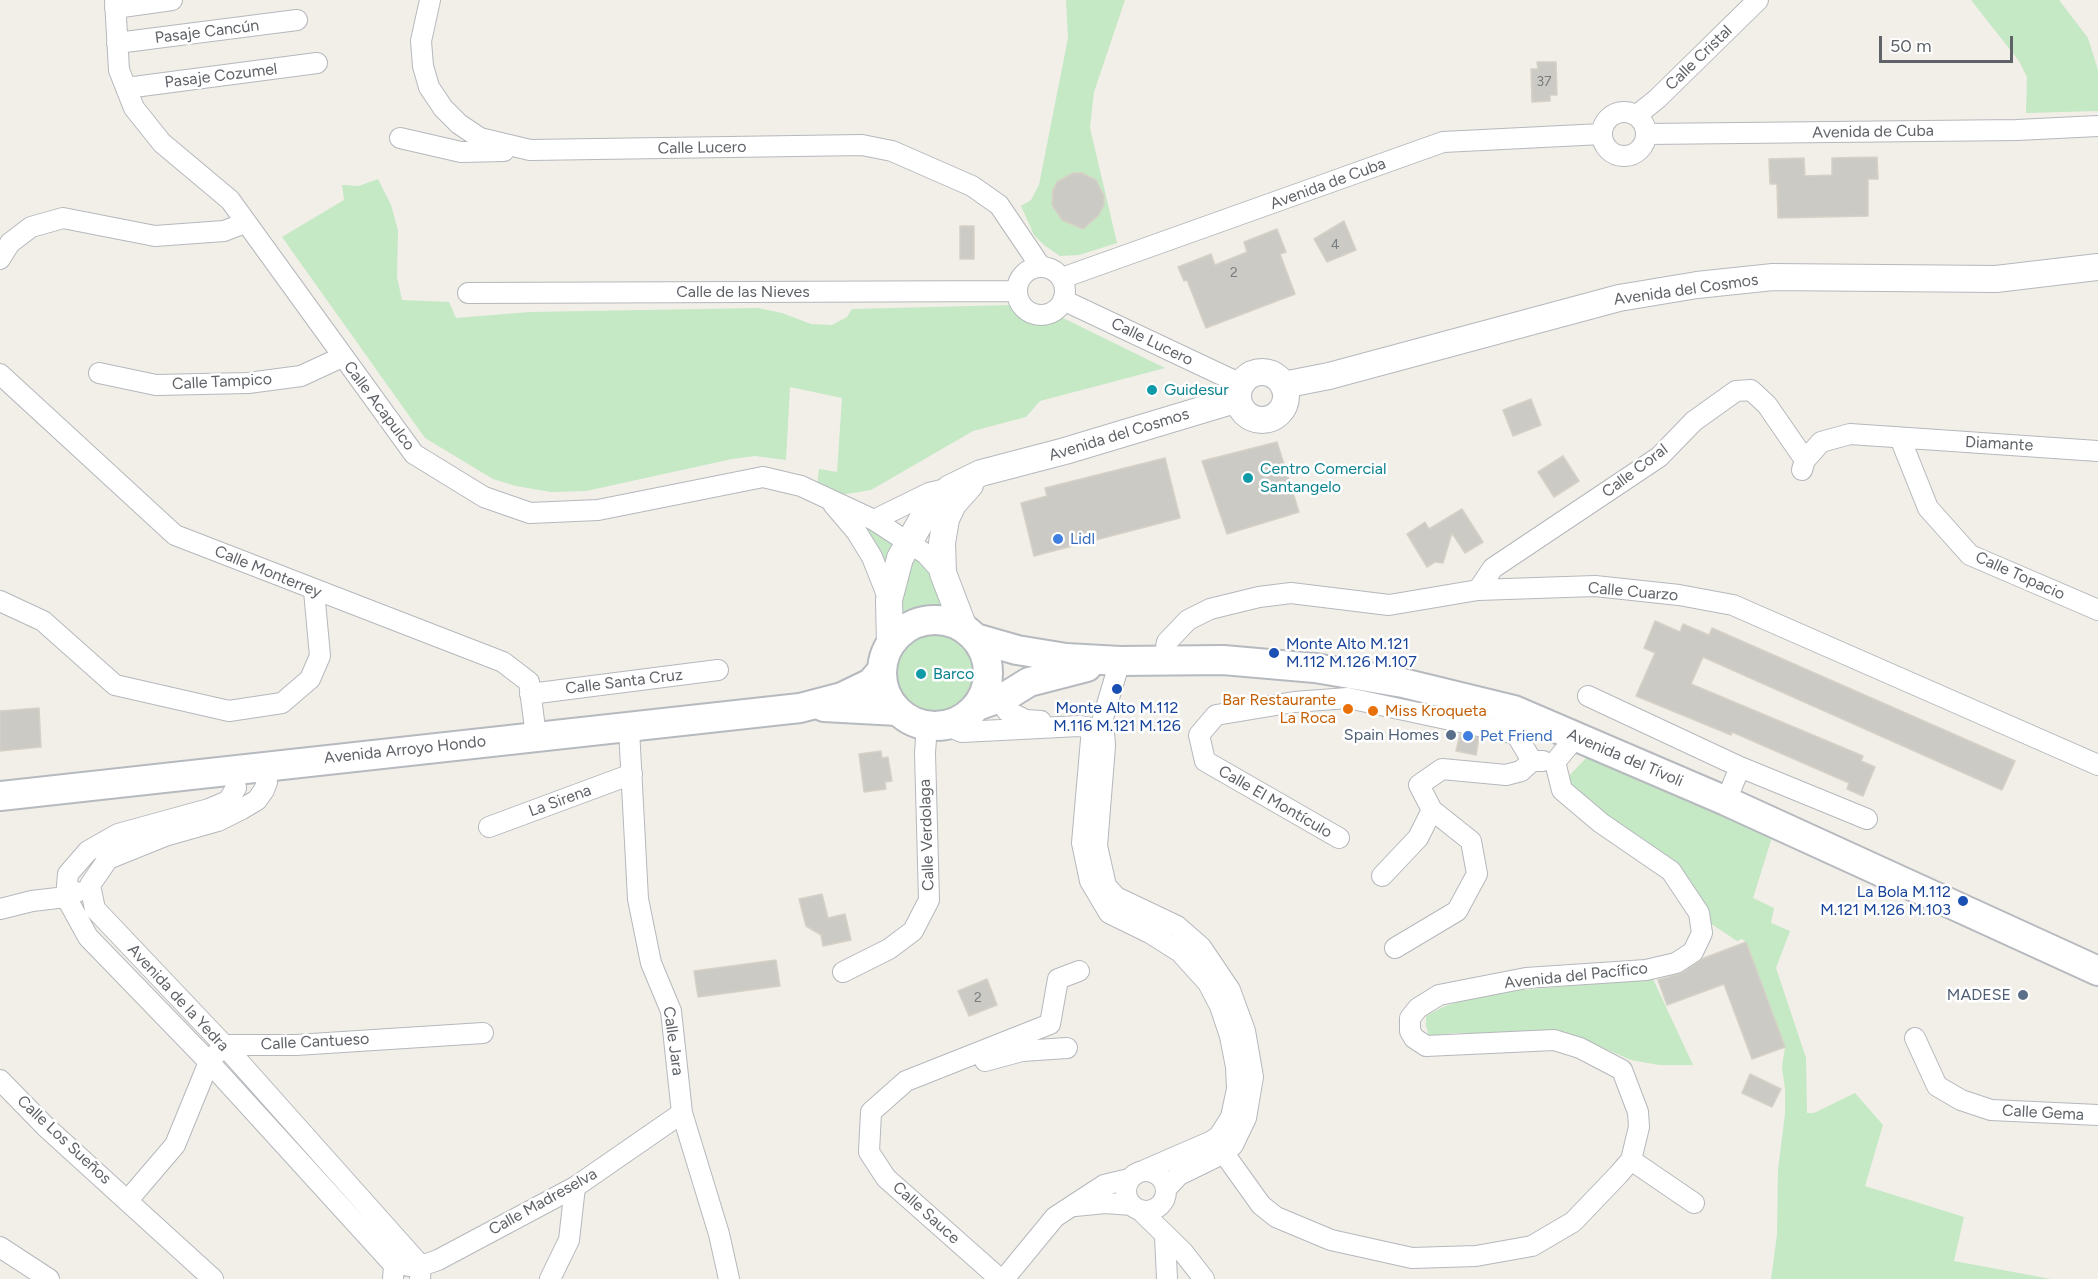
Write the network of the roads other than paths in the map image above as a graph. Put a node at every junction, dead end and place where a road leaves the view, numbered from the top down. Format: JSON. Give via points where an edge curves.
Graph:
{"nodes":[{"id":1,"x":172,"y":0,"type":"edge"},
{"id":2,"x":430,"y":0,"type":"edge"},
{"id":3,"x":1758,"y":0,"type":"edge"},
{"id":4,"x":115,"y":4,"type":"edge"},
{"id":5,"x":297,"y":20,"type":"dead end"},
{"id":6,"x":117,"y":43,"type":"junction"},
{"id":7,"x":317,"y":63,"type":"dead end"},
{"id":8,"x":126,"y":88,"type":"junction"},
{"id":9,"x":1637,"y":115,"type":"junction"},
{"id":10,"x":2098,"y":126,"type":"edge"},
{"id":11,"x":1602,"y":134,"type":"junction"},
{"id":12,"x":1647,"y":134,"type":"junction"},
{"id":13,"x":400,"y":138,"type":"dead end"},
{"id":14,"x":530,"y":150,"type":"junction"},
{"id":15,"x":245,"y":223,"type":"junction"},
{"id":16,"x":0,"y":259,"type":"edge"},
{"id":17,"x":1041,"y":267,"type":"junction"},
{"id":18,"x":2098,"y":267,"type":"edge"},
{"id":19,"x":1062,"y":278,"type":"junction"},
{"id":20,"x":1017,"y":291,"type":"junction"},
{"id":21,"x":468,"y":293,"type":"dead end"},
{"id":22,"x":1063,"y":300,"type":"junction"},
{"id":23,"x":342,"y":357,"type":"junction"},
{"id":24,"x":99,"y":373,"type":"dead end"},
{"id":25,"x":0,"y":374,"type":"edge"},
{"id":26,"x":1283,"y":385,"type":"junction"},
{"id":27,"x":1239,"y":392,"type":"junction"},
{"id":28,"x":1900,"y":438,"type":"junction"},
{"id":29,"x":2098,"y":452,"type":"edge"},
{"id":30,"x":1803,"y":465,"type":"joint"},
{"id":31,"x":1001,"y":469,"type":"junction"},
{"id":32,"x":950,"y":488,"type":"junction"},
{"id":33,"x":831,"y":502,"type":"junction"},
{"id":34,"x":874,"y":520,"type":"junction"},
{"id":35,"x":907,"y":542,"type":"junction"},
{"id":36,"x":943,"y":573,"type":"junction"},
{"id":37,"x":1478,"y":590,"type":"junction"},
{"id":38,"x":314,"y":591,"type":"junction"},
{"id":39,"x":889,"y":600,"type":"junction"},
{"id":40,"x":0,"y":601,"type":"edge"},
{"id":41,"x":2098,"y":610,"type":"edge"},
{"id":42,"x":970,"y":633,"type":"junction"},
{"id":43,"x":886,"y":658,"type":"junction"},
{"id":44,"x":1164,"y":659,"type":"junction"},
{"id":45,"x":1120,"y":661,"type":"junction"},
{"id":46,"x":718,"y":670,"type":"dead end"},
{"id":47,"x":530,"y":694,"type":"junction"},
{"id":48,"x":988,"y":696,"type":"junction"},
{"id":49,"x":1588,"y":696,"type":"dead end"},
{"id":50,"x":810,"y":706,"type":"junction"},
{"id":51,"x":898,"y":711,"type":"junction"},
{"id":52,"x":1103,"y":718,"type":"junction"},
{"id":53,"x":936,"y":725,"type":"junction"},
{"id":54,"x":629,"y":729,"type":"junction"},
{"id":55,"x":536,"y":736,"type":"junction"},
{"id":56,"x":1576,"y":737,"type":"junction"},
{"id":57,"x":1532,"y":760,"type":"junction"},
{"id":58,"x":1555,"y":762,"type":"junction"},
{"id":59,"x":2098,"y":765,"type":"edge"},
{"id":60,"x":264,"y":766,"type":"junction"},
{"id":61,"x":1740,"y":767,"type":"junction"},
{"id":62,"x":233,"y":770,"type":"junction"},
{"id":63,"x":632,"y":774,"type":"junction"},
{"id":64,"x":0,"y":796,"type":"edge"},
{"id":65,"x":1726,"y":801,"type":"junction"},
{"id":66,"x":1432,"y":810,"type":"junction"},
{"id":67,"x":1867,"y":819,"type":"dead end"},
{"id":68,"x":489,"y":827,"type":"dead end"},
{"id":69,"x":1339,"y":838,"type":"dead end"},
{"id":70,"x":68,"y":874,"type":"junction"},
{"id":71,"x":1382,"y":876,"type":"dead end"},
{"id":72,"x":90,"y":885,"type":"junction"},
{"id":73,"x":66,"y":897,"type":"junction"},
{"id":74,"x":32,"y":901,"type":"junction"},
{"id":75,"x":0,"y":909,"type":"edge"},
{"id":76,"x":1395,"y":948,"type":"dead end"},
{"id":77,"x":1079,"y":971,"type":"dead end"},
{"id":78,"x":2098,"y":971,"type":"edge"},
{"id":79,"x":843,"y":972,"type":"dead end"},
{"id":80,"x":483,"y":1033,"type":"dead end"},
{"id":81,"x":1915,"y":1038,"type":"dead end"},
{"id":82,"x":224,"y":1045,"type":"junction"},
{"id":83,"x":1067,"y":1048,"type":"dead end"},
{"id":84,"x":209,"y":1062,"type":"junction"},
{"id":85,"x":0,"y":1080,"type":"edge"},
{"id":86,"x":906,"y":1081,"type":"junction"},
{"id":87,"x":682,"y":1113,"type":"junction"},
{"id":88,"x":2098,"y":1115,"type":"edge"},
{"id":89,"x":1218,"y":1147,"type":"junction"},
{"id":90,"x":1631,"y":1160,"type":"junction"},
{"id":91,"x":1137,"y":1175,"type":"junction"},
{"id":92,"x":575,"y":1187,"type":"junction"},
{"id":93,"x":1165,"y":1194,"type":"junction"},
{"id":94,"x":128,"y":1200,"type":"junction"},
{"id":95,"x":1694,"y":1203,"type":"dead end"},
{"id":96,"x":1073,"y":1206,"type":"junction"},
{"id":97,"x":1136,"y":1208,"type":"junction"},
{"id":98,"x":1165,"y":1236,"type":"junction"},
{"id":99,"x":0,"y":1247,"type":"edge"},
{"id":100,"x":1183,"y":1252,"type":"junction"},
{"id":101,"x":393,"y":1272,"type":"edge"},
{"id":102,"x":420,"y":1273,"type":"edge"},
{"id":103,"x":1201,"y":1276,"type":"edge"},
{"id":104,"x":49,"y":1279,"type":"edge"},
{"id":105,"x":213,"y":1279,"type":"edge"},
{"id":106,"x":550,"y":1279,"type":"edge"},
{"id":107,"x":729,"y":1279,"type":"edge"},
{"id":108,"x":1002,"y":1279,"type":"edge"},
{"id":109,"x":1169,"y":1279,"type":"edge"}],
"edges":[{"from":1,"to":4,"type":"street"},
{"from":2,"to":14,"type":"street","name":"Calle Lucero","via":[[421,36],[429,87],[443,108],[480,138]]},
{"from":3,"to":9,"type":"street","name":"Calle Cristal"},
{"from":4,"to":6,"type":"street","name":"Calle Acapulco"},
{"from":5,"to":6,"type":"street","name":"Pasaje Cancún"},
{"from":6,"to":8,"type":"street","name":"Calle Acapulco","via":[[119,70]]},
{"from":7,"to":8,"type":"street","name":"Pasaje Cozumel"},
{"from":8,"to":15,"type":"street","name":"Calle Acapulco","via":[[134,108],[162,142],[230,200]]},
{"from":9,"to":11,"type":"street","via":[[1628,112],[1612,116]]},
{"from":9,"to":12,"type":"street"},
{"from":10,"to":12,"type":"street","name":"Avenida de Cuba"},
{"from":11,"to":12,"type":"street","via":[[1611,152],[1629,156],[1642,148]]},
{"from":11,"to":19,"type":"street","name":"Avenida de Cuba","via":[[1443,142]]},
{"from":13,"to":14,"type":"street","via":[[461,152]]},
{"from":14,"to":17,"type":"street","name":"Calle Lucero","via":[[862,145],[892,151],[972,186],[999,205]]},
{"from":15,"to":16,"type":"street","via":[[224,231],[156,236],[63,218],[31,226],[10,243]]},
{"from":15,"to":23,"type":"street","name":"Calle Acapulco"},
{"from":17,"to":19,"type":"street","via":[[1050,268]]},
{"from":17,"to":20,"type":"street","via":[[1023,275]]},
{"from":18,"to":26,"type":"street","name":"Avenida del Cosmos","via":[[1996,279],[1773,277],[1698,285],[1619,298]]},
{"from":19,"to":22,"type":"street"},
{"from":20,"to":21,"type":"street","name":"Calle de las Nieves"},
{"from":20,"to":22,"type":"street","via":[[1024,307],[1038,314],[1054,311]]},
{"from":22,"to":27,"type":"street","name":"Calle Lucero"},
{"from":23,"to":24,"type":"street","name":"Calle Tampico","via":[[301,376],[248,383],[156,386]]},
{"from":23,"to":33,"type":"street","name":"Calle Acapulco","via":[[414,454],[484,497],[530,513],[598,510],[763,477],[801,486]]},
{"from":25,"to":38,"type":"street","name":"Calle Monterrey","via":[[176,535]]},
{"from":26,"to":27,"type":"street","via":[[1275,376],[1259,372],[1251,374]]},
{"from":26,"to":27,"type":"street","via":[[1284,404],[1271,418],[1250,417],[1242,410]]},
{"from":27,"to":31,"type":"street","name":"Avenida del Cosmos"},
{"from":28,"to":29,"type":"street","name":"Diamante"},
{"from":28,"to":30,"type":"street","name":"Diamante","via":[[1850,434],[1821,442]]},
{"from":28,"to":41,"type":"street","name":"Calle Topacio","via":[[1928,508],[1970,555]]},
{"from":30,"to":37,"type":"street","name":"Calle Coral","via":[[1767,405],[1751,390],[1736,391],[1694,421],[1659,457],[1493,568]]},
{"from":31,"to":32,"type":"street","via":[[967,478]]},
{"from":31,"to":36,"type":"street","via":[[973,482],[953,504],[943,531]]},
{"from":32,"to":34,"type":"street","via":[[929,493]]},
{"from":32,"to":35,"type":"street","via":[[927,511]]},
{"from":33,"to":34,"type":"street","name":"Calle Acapulco"},
{"from":33,"to":39,"type":"street","via":[[872,557]]},
{"from":34,"to":35,"type":"street","name":"Calle Acapulco"},
{"from":35,"to":36,"type":"street","name":"Calle Acapulco","via":[[926,554]]},
{"from":35,"to":39,"type":"street"},
{"from":36,"to":42,"type":"street"},
{"from":37,"to":44,"type":"street","name":"Calle Cuarzo","via":[[1389,605],[1291,593],[1259,597],[1210,609],[1188,620],[1167,642]]},
{"from":37,"to":59,"type":"street","name":"Calle Cuarzo","via":[[1595,586],[1733,605]]},
{"from":38,"to":40,"type":"street","via":[[320,656],[310,679],[282,702],[229,711],[115,685],[43,621]]},
{"from":38,"to":47,"type":"street","name":"Calle Monterrey","via":[[503,662],[529,682]]},
{"from":39,"to":43,"type":"street"},
{"from":42,"to":43,"type":"main road","via":[[951,622],[923,621],[904,630]]},
{"from":42,"to":45,"type":"main road","name":"Avenida del Tívoli","via":[[1017,650]]},
{"from":42,"to":48,"type":"main road","via":[[986,658]]},
{"from":43,"to":50,"type":"main road","name":"Avenida Arroyo Hondo","via":[[871,682]]},
{"from":43,"to":51,"type":"main road","via":[[885,692]]},
{"from":44,"to":45,"type":"main road","name":"Avenida del Tívoli"},
{"from":44,"to":56,"type":"main road","name":"Avenida del Tívoli","via":[[1315,668],[1403,683],[1514,710]]},
{"from":45,"to":48,"type":"main road","name":"Avenida del Tívoli","via":[[1060,672]]},
{"from":45,"to":52,"type":"street"},
{"from":46,"to":47,"type":"street","name":"Calle Santa Cruz"},
{"from":47,"to":55,"type":"street","name":"Calle Monterrey"},
{"from":48,"to":52,"type":"street","via":[[1026,720]]},
{"from":48,"to":53,"type":"main road","via":[[968,715]]},
{"from":49,"to":61,"type":"street"},
{"from":50,"to":51,"type":"main road","name":"Avenida Arroyo Hondo"},
{"from":50,"to":54,"type":"main road","name":"Avenida Arroyo Hondo"},
{"from":51,"to":53,"type":"main road","via":[[907,718]]},
{"from":52,"to":89,"type":"street","via":[[1105,746],[1097,846],[1106,886],[1116,897],[1177,926],[1201,947],[1230,990],[1245,1030],[1253,1077],[1249,1108],[1233,1145]]},
{"from":53,"to":79,"type":"street","name":"Calle Verdolaga","via":[[925,753],[929,900],[913,931],[889,949]]},
{"from":53,"to":89,"type":"street","via":[[962,732],[1089,726],[1093,732],[1082,843],[1090,881],[1109,913],[1180,952],[1208,983],[1220,1006],[1236,1067],[1235,1103]]},
{"from":54,"to":55,"type":"main road","name":"Avenida Arroyo Hondo"},
{"from":54,"to":63,"type":"street","name":"Calle Jara"},
{"from":55,"to":60,"type":"main road","name":"Avenida Arroyo Hondo"},
{"from":56,"to":58,"type":"street"},
{"from":56,"to":65,"type":"main road","name":"Avenida del Tívoli"},
{"from":57,"to":58,"type":"street"},
{"from":57,"to":66,"type":"street","via":[[1521,771],[1506,775],[1442,769],[1419,785]]},
{"from":57,"to":69,"type":"street","name":"Calle El Montículo","via":[[1516,734],[1348,698],[1216,715],[1199,735],[1205,760]]},
{"from":58,"to":90,"type":"street","name":"Avenida del Pacífico","via":[[1562,790],[1601,823],[1671,871],[1688,894],[1699,913],[1702,933],[1693,952],[1676,963],[1646,969],[1526,978],[1439,995],[1418,1008],[1410,1018],[1410,1030],[1426,1046],[1554,1040],[1581,1048],[1622,1070],[1638,1112],[1639,1127]]},
{"from":60,"to":62,"type":"main road","name":"Avenida Arroyo Hondo"},
{"from":60,"to":72,"type":"street","via":[[267,782],[257,800],[218,821],[165,836],[108,859]]},
{"from":61,"to":65,"type":"street"},
{"from":61,"to":67,"type":"street"},
{"from":62,"to":64,"type":"main road","name":"Avenida Arroyo Hondo"},
{"from":62,"to":70,"type":"street","via":[[236,788],[228,801],[118,834],[88,851]]},
{"from":63,"to":68,"type":"street","name":"La Sirena"},
{"from":63,"to":87,"type":"street","name":"Calle Jara","via":[[638,899],[651,963],[672,1011]]},
{"from":65,"to":78,"type":"main road","name":"Avenida del Tívoli"},
{"from":66,"to":71,"type":"street","via":[[1418,838]]},
{"from":66,"to":76,"type":"street","via":[[1472,841],[1477,874],[1457,911]]},
{"from":70,"to":73,"type":"street"},
{"from":70,"to":74,"type":"street"},
{"from":72,"to":73,"type":"street"},
{"from":72,"to":82,"type":"street","name":"Avenida de la Yedra","via":[[95,909]]},
{"from":73,"to":74,"type":"street"},
{"from":73,"to":84,"type":"street","name":"Avenida de la Yedra","via":[[88,937]]},
{"from":74,"to":75,"type":"street"},
{"from":77,"to":86,"type":"street","name":"Calle Sauce","via":[[1058,979],[1050,1024]]},
{"from":80,"to":82,"type":"street","name":"Calle Cantueso","via":[[296,1045]]},
{"from":81,"to":88,"type":"street","name":"Calle Gema","via":[[1937,1086],[1961,1100],[1991,1110]]},
{"from":82,"to":84,"type":"street"},
{"from":82,"to":102,"type":"street","name":"Avenida de la Yedra"},
{"from":83,"to":86,"type":"street","name":"Calle Sauce","via":[[1022,1052]]},
{"from":84,"to":94,"type":"street","via":[[174,1145]]},
{"from":84,"to":101,"type":"street","name":"Avenida de la Yedra"},
{"from":85,"to":94,"type":"street","name":"Calle Los Sueños"},
{"from":86,"to":108,"type":"street","name":"Calle Sauce","via":[[871,1112],[869,1152],[886,1178]]},
{"from":87,"to":92,"type":"street","name":"Calle Madreselva"},
{"from":87,"to":107,"type":"street","name":"Calle Jara"},
{"from":89,"to":90,"type":"street","name":"Avenida del Pacífico","via":[[1261,1205],[1276,1217],[1331,1240],[1412,1258],[1476,1256],[1532,1246],[1573,1222]]},
{"from":89,"to":91,"type":"street"},
{"from":89,"to":93,"type":"street","via":[[1179,1175]]},
{"from":90,"to":95,"type":"street"},
{"from":91,"to":93,"type":"street","via":[[1162,1178]]},
{"from":91,"to":96,"type":"street","via":[[1104,1185]]},
{"from":91,"to":97,"type":"street","via":[[1126,1190]]},
{"from":92,"to":102,"type":"street","name":"Calle Madreselva"},
{"from":92,"to":106,"type":"street","via":[[569,1240]]},
{"from":93,"to":97,"type":"street","via":[[1151,1210]]},
{"from":93,"to":100,"type":"street"},
{"from":94,"to":105,"type":"street","name":"Calle Los Sueños"},
{"from":96,"to":97,"type":"street","via":[[1105,1203]]},
{"from":96,"to":108,"type":"street","via":[[1044,1228]]},
{"from":97,"to":98,"type":"street"},
{"from":98,"to":100,"type":"street"},
{"from":98,"to":109,"type":"street"},
{"from":99,"to":104,"type":"street"},
{"from":100,"to":103,"type":"street"},
{"from":101,"to":102,"type":"street","name":"Calle Madreselva"},
{"from":103,"to":109,"type":"street","via":[[1182,1270]]}]}
